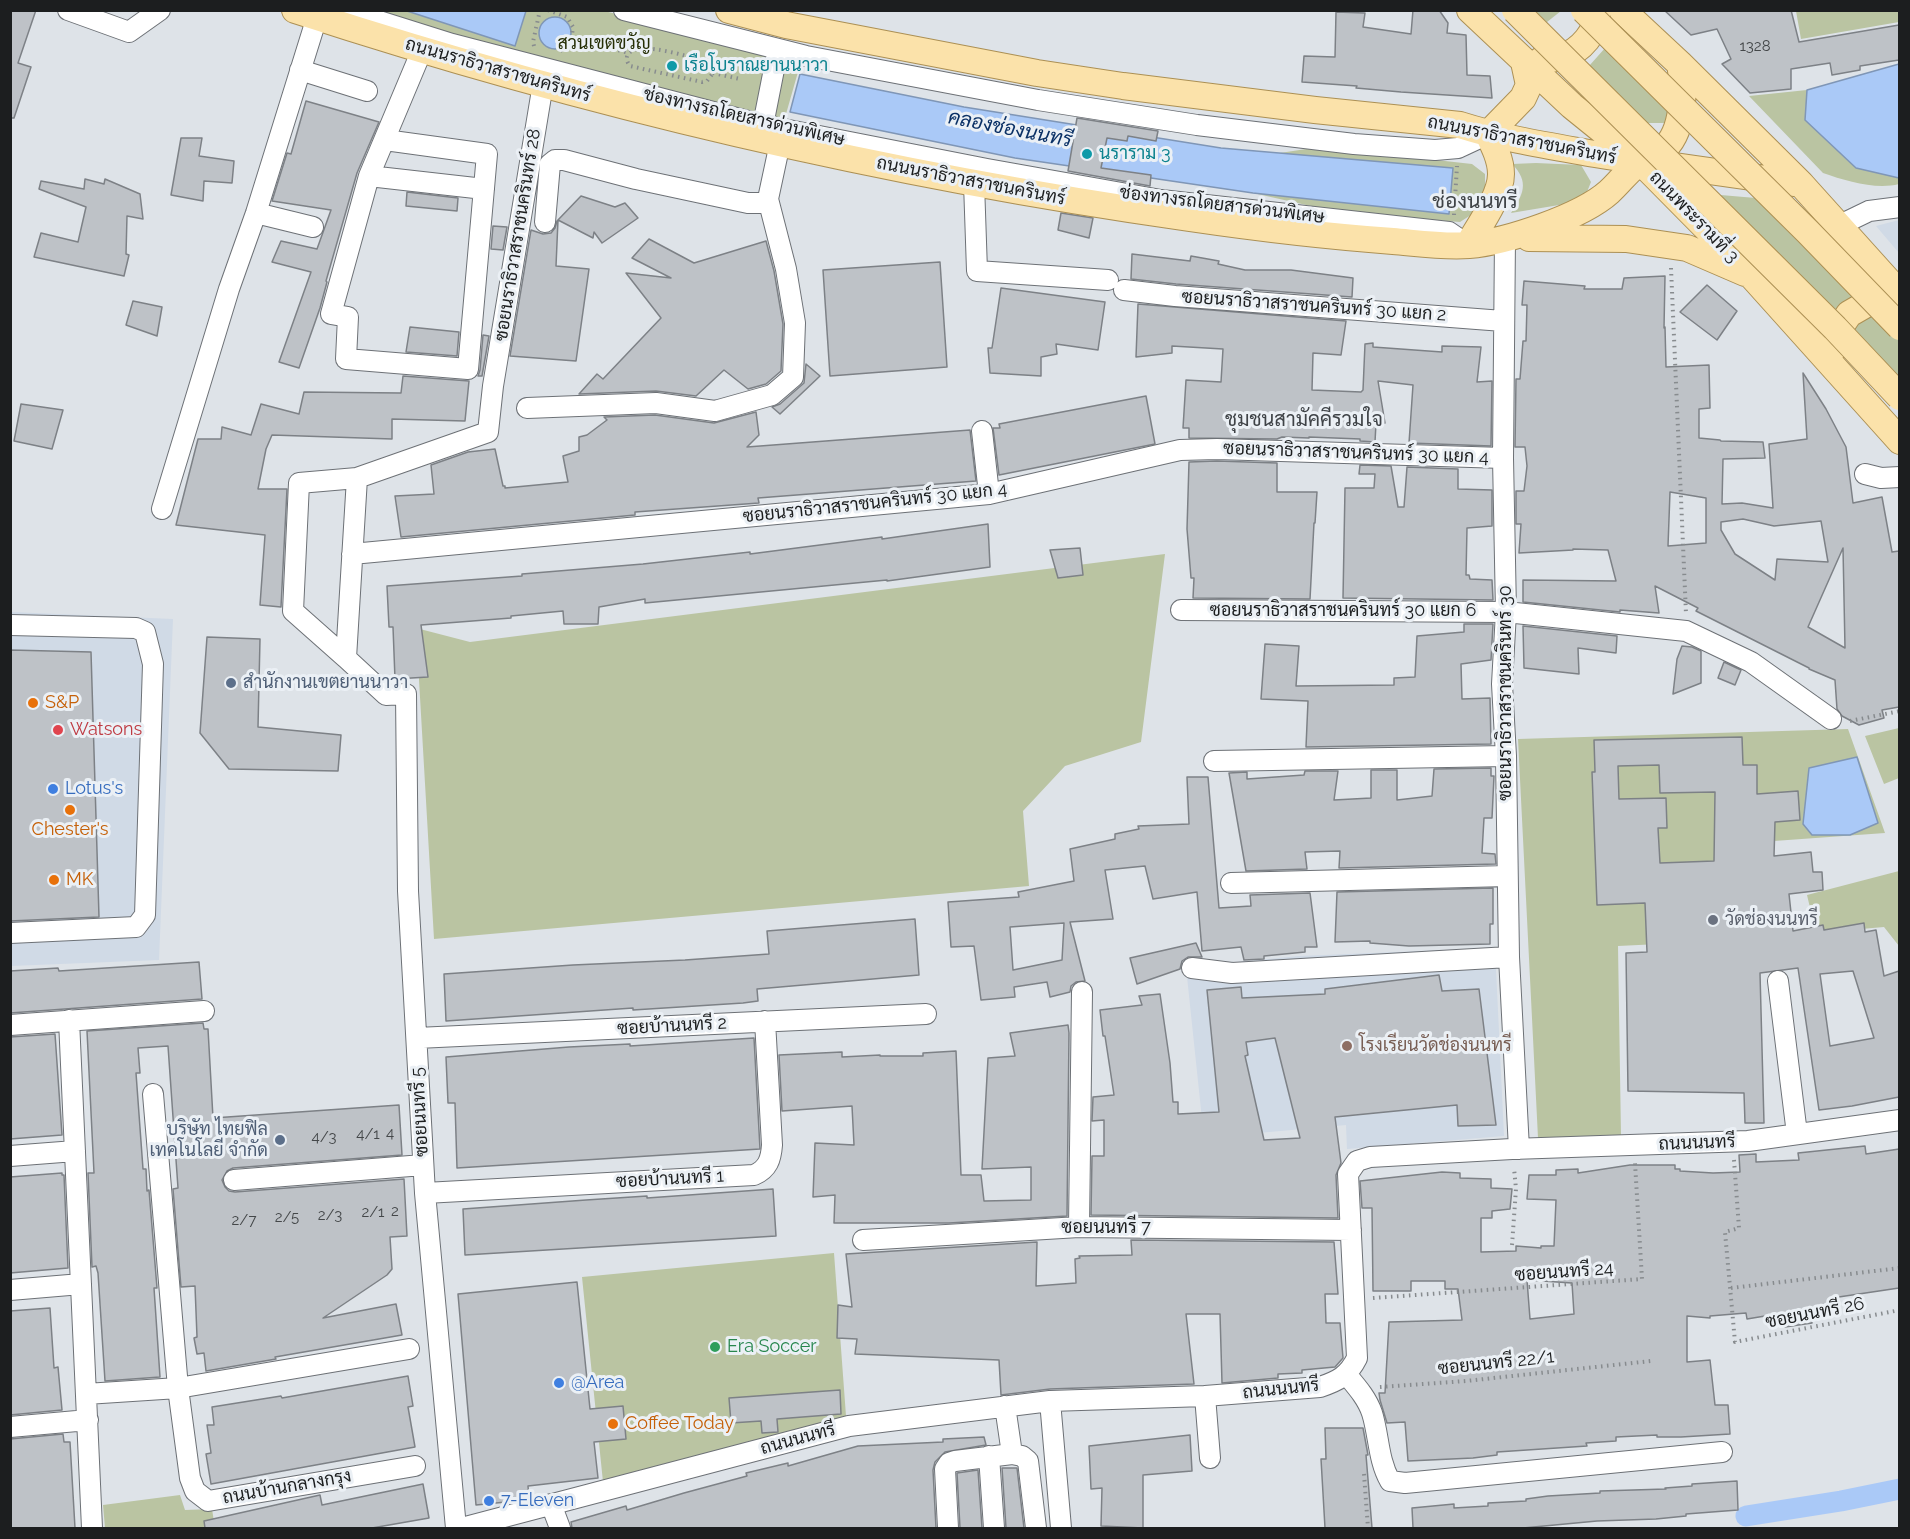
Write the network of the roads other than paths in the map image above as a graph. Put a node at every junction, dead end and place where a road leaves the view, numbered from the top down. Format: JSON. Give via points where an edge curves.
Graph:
{"nodes":[{"id":1,"x":68,"y":10,"type":"edge"},
{"id":2,"x":160,"y":10,"type":"edge"},
{"id":3,"x":344,"y":10,"type":"edge"},
{"id":4,"x":624,"y":10,"type":"edge"},
{"id":5,"x":729,"y":10,"type":"edge"},
{"id":6,"x":1470,"y":10,"type":"edge"},
{"id":7,"x":1515,"y":10,"type":"edge"},
{"id":8,"x":1584,"y":10,"type":"edge"},
{"id":9,"x":1597,"y":10,"type":"edge"},
{"id":10,"x":1622,"y":10,"type":"edge"},
{"id":11,"x":306,"y":14,"type":"edge"},
{"id":12,"x":422,"y":50,"type":"junction"},
{"id":13,"x":778,"y":50,"type":"junction"},
{"id":14,"x":1524,"y":62,"type":"junction"},
{"id":15,"x":1680,"y":64,"type":"junction"},
{"id":16,"x":300,"y":70,"type":"junction"},
{"id":17,"x":543,"y":84,"type":"junction"},
{"id":18,"x":367,"y":90,"type":"dead end"},
{"id":19,"x":772,"y":134,"type":"junction"},
{"id":20,"x":1488,"y":134,"type":"junction"},
{"id":21,"x":385,"y":140,"type":"junction"},
{"id":22,"x":1640,"y":161,"type":"junction"},
{"id":23,"x":369,"y":176,"type":"junction"},
{"id":24,"x":974,"y":183,"type":"junction"},
{"id":25,"x":1801,"y":184,"type":"junction"},
{"id":26,"x":484,"y":189,"type":"junction"},
{"id":27,"x":768,"y":199,"type":"junction"},
{"id":28,"x":1899,"y":207,"type":"edge"},
{"id":29,"x":256,"y":213,"type":"junction"},
{"id":30,"x":546,"y":222,"type":"dead end"},
{"id":31,"x":1838,"y":226,"type":"junction"},
{"id":32,"x":313,"y":227,"type":"dead end"},
{"id":33,"x":1505,"y":238,"type":"junction"},
{"id":34,"x":1468,"y":245,"type":"junction"},
{"id":35,"x":1749,"y":274,"type":"junction"},
{"id":36,"x":1899,"y":296,"type":"edge"},
{"id":37,"x":1503,"y":321,"type":"junction"},
{"id":38,"x":1899,"y":327,"type":"edge"},
{"id":39,"x":1830,"y":364,"type":"junction"},
{"id":40,"x":1899,"y":397,"type":"edge"},
{"id":41,"x":527,"y":408,"type":"dead end"},
{"id":42,"x":982,"y":431,"type":"dead end"},
{"id":43,"x":1899,"y":441,"type":"edge"},
{"id":44,"x":1503,"y":458,"type":"junction"},
{"id":45,"x":1865,"y":474,"type":"dead end"},
{"id":46,"x":1899,"y":477,"type":"edge"},
{"id":47,"x":357,"y":478,"type":"junction"},
{"id":48,"x":989,"y":494,"type":"junction"},
{"id":49,"x":162,"y":509,"type":"dead end"},
{"id":50,"x":352,"y":554,"type":"junction"},
{"id":51,"x":1181,"y":610,"type":"dead end"},
{"id":52,"x":1506,"y":612,"type":"junction"},
{"id":53,"x":10,"y":625,"type":"edge"},
{"id":54,"x":346,"y":658,"type":"junction"},
{"id":55,"x":1831,"y":719,"type":"road end"},
{"id":56,"x":1506,"y":756,"type":"junction"},
{"id":57,"x":1214,"y":761,"type":"dead end"},
{"id":58,"x":1507,"y":876,"type":"junction"},
{"id":59,"x":1231,"y":883,"type":"dead end"},
{"id":60,"x":10,"y":933,"type":"edge"},
{"id":61,"x":1509,"y":957,"type":"junction"},
{"id":62,"x":1192,"y":968,"type":"dead end"},
{"id":63,"x":1778,"y":981,"type":"dead end"},
{"id":64,"x":1082,"y":992,"type":"dead end"},
{"id":65,"x":204,"y":1011,"type":"dead end"},
{"id":66,"x":926,"y":1014,"type":"dead end"},
{"id":67,"x":69,"y":1020,"type":"junction"},
{"id":68,"x":765,"y":1022,"type":"junction"},
{"id":69,"x":10,"y":1025,"type":"edge"},
{"id":70,"x":417,"y":1038,"type":"junction"},
{"id":71,"x":153,"y":1094,"type":"dead end"},
{"id":72,"x":1899,"y":1120,"type":"edge"},
{"id":73,"x":1797,"y":1134,"type":"junction"},
{"id":74,"x":1515,"y":1149,"type":"junction"},
{"id":75,"x":75,"y":1151,"type":"junction"},
{"id":76,"x":10,"y":1156,"type":"edge"},
{"id":77,"x":423,"y":1165,"type":"junction"},
{"id":78,"x":234,"y":1180,"type":"dead end"},
{"id":79,"x":425,"y":1193,"type":"junction"},
{"id":80,"x":1079,"y":1227,"type":"junction"},
{"id":81,"x":1350,"y":1230,"type":"junction"},
{"id":82,"x":863,"y":1240,"type":"dead end"},
{"id":83,"x":81,"y":1284,"type":"junction"},
{"id":84,"x":10,"y":1290,"type":"edge"},
{"id":85,"x":409,"y":1349,"type":"dead end"},
{"id":86,"x":1348,"y":1372,"type":"junction"},
{"id":87,"x":177,"y":1388,"type":"junction"},
{"id":88,"x":86,"y":1395,"type":"junction"},
{"id":89,"x":1204,"y":1396,"type":"junction"},
{"id":90,"x":1050,"y":1401,"type":"junction"},
{"id":91,"x":1005,"y":1406,"type":"junction"},
{"id":92,"x":88,"y":1420,"type":"junction"},
{"id":93,"x":10,"y":1427,"type":"edge"},
{"id":94,"x":1722,"y":1452,"type":"dead end"},
{"id":95,"x":1012,"y":1454,"type":"junction"},
{"id":96,"x":989,"y":1456,"type":"junction"},
{"id":97,"x":1210,"y":1458,"type":"dead end"},
{"id":98,"x":416,"y":1466,"type":"dead end"},
{"id":99,"x":551,"y":1504,"type":"junction"},
{"id":100,"x":92,"y":1528,"type":"edge"},
{"id":101,"x":456,"y":1528,"type":"edge"},
{"id":102,"x":462,"y":1528,"type":"edge"},
{"id":103,"x":560,"y":1528,"type":"edge"},
{"id":104,"x":948,"y":1528,"type":"edge"},
{"id":105,"x":994,"y":1528,"type":"edge"},
{"id":106,"x":1036,"y":1528,"type":"edge"},
{"id":107,"x":1062,"y":1528,"type":"edge"}],
"edges":[{"from":1,"to":2,"type":"street","via":[[129,32]]},
{"from":3,"to":19,"type":"street","name":"ช่องทางรถโดยสารด่วนพิเศษ"},
{"from":4,"to":13,"type":"street"},
{"from":5,"to":20,"type":"main road","name":"ถนนนราธิวาสราชนครินทร์","via":[[786,25],[1037,73],[1215,98],[1460,125]]},
{"from":6,"to":14,"type":"main road","name":"ถนนพระรามที่ 3"},
{"from":7,"to":40,"type":"main road","name":"ถนนพระรามที่ 3","bridge":true,"via":[[1827,319]]},
{"from":8,"to":38,"type":"main road","bridge":true},
{"from":9,"to":14,"type":"main road","via":[[1598,20],[1592,32],[1575,50],[1560,57]]},
{"from":10,"to":15,"type":"main road"},
{"from":11,"to":12,"type":"main road","name":"ถนนนราธิวาสราชนครินทร์"},
{"from":11,"to":16,"type":"street"},
{"from":12,"to":17,"type":"main road","name":"ถนนนราธิวาสราชนครินทร์"},
{"from":12,"to":21,"type":"street"},
{"from":13,"to":19,"type":"street"},
{"from":13,"to":20,"type":"street","via":[[1038,100],[1354,144],[1435,150],[1458,148]]},
{"from":14,"to":20,"type":"main road","via":[[1529,85],[1523,98]]},
{"from":14,"to":22,"type":"main road","name":"ถนนพระรามที่ 3"},
{"from":15,"to":22,"type":"main road","name":"ถนนนราธิวาสราชนครินทร์","via":[[1683,80],[1676,134],[1664,148]]},
{"from":15,"to":25,"type":"main road"},
{"from":16,"to":18,"type":"street"},
{"from":16,"to":29,"type":"street"},
{"from":17,"to":19,"type":"main road","name":"ถนนนราธิวาสราชนครินทร์"},
{"from":17,"to":47,"type":"street","name":"ซอยนราธิวาสราชนครินทร์ 28","via":[[488,432]]},
{"from":19,"to":24,"type":"main road","name":"ถนนนราธิวาสราชนครินทร์","via":[[910,171]]},
{"from":19,"to":27,"type":"street"},
{"from":19,"to":34,"type":"street","name":"ช่องทางรถโดยสารด่วนพิเศษ","via":[[1161,200],[1449,232]]},
{"from":20,"to":22,"type":"main road","name":"ถนนนราธิวาสราชนครินทร์"},
{"from":20,"to":34,"type":"main road","via":[[1502,174],[1497,195]]},
{"from":21,"to":23,"type":"street"},
{"from":21,"to":26,"type":"street","via":[[487,154]]},
{"from":22,"to":25,"type":"main road","name":"ถนนนราธิวาสราชนครินทร์"},
{"from":22,"to":33,"type":"main road","name":"ถนนนราธิวาสราชนครินทร์","via":[[1592,204],[1568,217]]},
{"from":22,"to":35,"type":"main road","name":"ถนนพระรามที่ 3"},
{"from":23,"to":26,"type":"street"},
{"from":23,"to":26,"type":"street","via":[[331,314],[348,317],[346,359],[468,369]]},
{"from":24,"to":34,"type":"main road","name":"ถนนนราธิวาสราชนครินทร์","via":[[1250,227]]},
{"from":24,"to":37,"type":"street","name":"ซอยนราธิวาสราชนครินทร์ 30 แยก 2","via":[[976,271],[1116,285],[1175,296]]},
{"from":25,"to":31,"type":"main road"},
{"from":27,"to":30,"type":"street","via":[[748,203],[559,160],[550,164]]},
{"from":27,"to":41,"type":"street","via":[[795,323],[793,376],[772,395],[715,411],[656,403]]},
{"from":28,"to":31,"type":"street","via":[[1869,211]]},
{"from":29,"to":32,"type":"street"},
{"from":29,"to":49,"type":"street"},
{"from":31,"to":36,"type":"main road"},
{"from":33,"to":34,"type":"main road","name":"ถนนนราธิวาสราชนครินทร์"},
{"from":33,"to":35,"type":"main road","via":[[1626,239],[1686,248]]},
{"from":33,"to":37,"type":"street","name":"ซอยนราธิวาสราชนครินทร์ 30"},
{"from":35,"to":39,"type":"main road","name":"ถนนพระรามที่ 3"},
{"from":36,"to":39,"type":"main road","via":[[1875,299],[1849,314],[1833,338]]},
{"from":37,"to":44,"type":"street","name":"ซอยนราธิวาสราชนครินทร์ 30"},
{"from":39,"to":43,"type":"main road","name":"ถนนพระรามที่ 3"},
{"from":42,"to":48,"type":"street"},
{"from":44,"to":48,"type":"street","name":"ซอยนราธิวาสราชนครินทร์ 30 แยก 4","via":[[1180,450]]},
{"from":44,"to":52,"type":"street","name":"ซอยนราธิวาสราชนครินทร์ 30"},
{"from":45,"to":46,"type":"street"},
{"from":47,"to":50,"type":"street"},
{"from":47,"to":54,"type":"street","via":[[299,483],[293,611]]},
{"from":48,"to":50,"type":"street","name":"ซอยนราธิวาสราชนครินทร์ 30 แยก 4"},
{"from":50,"to":54,"type":"street"},
{"from":51,"to":52,"type":"street","name":"ซอยนราธิวาสราชนครินทร์ 30 แยก 6"},
{"from":52,"to":55,"type":"street","name":"ซอยนราธิวาสราชนครินทร์ 30 แยก 6","via":[[1686,631],[1751,662]]},
{"from":52,"to":56,"type":"street","name":"ซอยนราธิวาสราชนครินทร์ 30","via":[[1502,684]]},
{"from":53,"to":60,"type":"street","via":[[136,628],[145,632],[153,664],[142,921],[136,927]]},
{"from":54,"to":70,"type":"street","name":"ซอยนนทรี 5","via":[[387,695],[406,694],[408,891]]},
{"from":56,"to":57,"type":"street"},
{"from":56,"to":58,"type":"street","name":"ซอยนราธิวาสราชนครินทร์ 30"},
{"from":58,"to":59,"type":"street"},
{"from":58,"to":61,"type":"street","name":"ซอยนราธิวาสราชนครินทร์ 30"},
{"from":61,"to":62,"type":"street","via":[[1232,973]]},
{"from":61,"to":74,"type":"street","name":"ซอยนราธิวาสราชนครินทร์ 30"},
{"from":63,"to":73,"type":"street"},
{"from":64,"to":80,"type":"street"},
{"from":65,"to":67,"type":"street"},
{"from":66,"to":68,"type":"street","name":"ซอยบ้านนทรี 2"},
{"from":67,"to":69,"type":"street"},
{"from":67,"to":75,"type":"street"},
{"from":68,"to":70,"type":"street","name":"ซอยบ้านนทรี 2"},
{"from":68,"to":79,"type":"street","name":"ซอยบ้านนทรี 1","via":[[772,1145],[769,1162],[759,1172]]},
{"from":70,"to":77,"type":"street","name":"ซอยนนทรี 5"},
{"from":71,"to":87,"type":"street","name":"ถนนบ้านกลางกรุง"},
{"from":72,"to":73,"type":"street","name":"ถนนนนทรี"},
{"from":73,"to":74,"type":"street","name":"ถนนนนทรี","via":[[1733,1142]]},
{"from":74,"to":81,"type":"street","name":"ถนนนนทรี","via":[[1370,1156],[1357,1161],[1348,1174]]},
{"from":75,"to":76,"type":"street"},
{"from":75,"to":83,"type":"street"},
{"from":77,"to":78,"type":"street"},
{"from":77,"to":79,"type":"street","name":"ซอยนนทรี 5"},
{"from":79,"to":101,"type":"street","name":"ซอยนนทรี 5"},
{"from":80,"to":81,"type":"street","name":"ซอยนนทรี 7"},
{"from":80,"to":82,"type":"street","name":"ซอยนนทรี 7"},
{"from":81,"to":86,"type":"street","name":"ถนนนนทรี","via":[[1357,1358]]},
{"from":83,"to":84,"type":"street"},
{"from":83,"to":88,"type":"street"},
{"from":85,"to":87,"type":"street"},
{"from":86,"to":89,"type":"street","name":"ถนนนนทรี","via":[[1334,1383],[1320,1387]]},
{"from":86,"to":94,"type":"street","via":[[1366,1398],[1390,1481],[1405,1483]]},
{"from":87,"to":88,"type":"street"},
{"from":87,"to":98,"type":"street","name":"ถนนบ้านกลางกรุง","via":[[190,1478],[195,1491],[208,1501]]},
{"from":88,"to":92,"type":"street"},
{"from":89,"to":90,"type":"street","name":"ถนนนนทรี"},
{"from":89,"to":97,"type":"street"},
{"from":90,"to":91,"type":"street","name":"ถนนนนทรี"},
{"from":90,"to":107,"type":"street"},
{"from":91,"to":95,"type":"street"},
{"from":91,"to":99,"type":"street","name":"ถนนนนทรี","via":[[849,1426]]},
{"from":92,"to":93,"type":"street"},
{"from":92,"to":100,"type":"street"},
{"from":95,"to":96,"type":"street"},
{"from":95,"to":106,"type":"street","via":[[1028,1461]]},
{"from":96,"to":104,"type":"street","via":[[955,1461],[945,1469]]},
{"from":96,"to":105,"type":"street"},
{"from":99,"to":102,"type":"street","name":"ถนนนนทรี"},
{"from":99,"to":103,"type":"street"}]}
